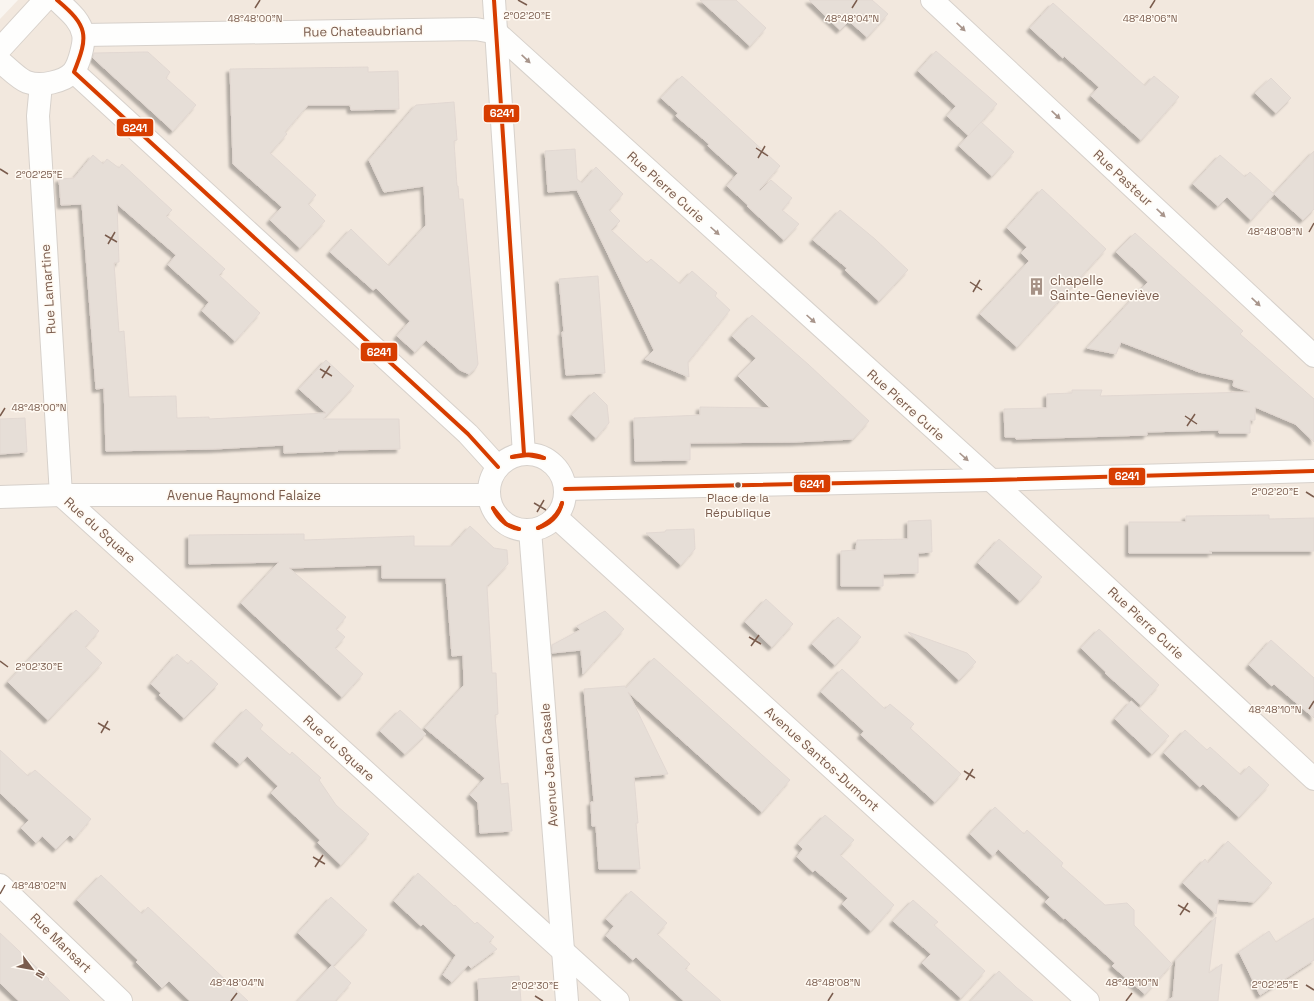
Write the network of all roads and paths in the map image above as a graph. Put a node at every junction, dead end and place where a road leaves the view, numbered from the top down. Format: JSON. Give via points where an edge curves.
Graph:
{"nodes":[{"id":1,"x":44,"y":0,"type":"edge"},
{"id":2,"x":58,"y":0,"type":"edge"},
{"id":3,"x":494,"y":0,"type":"edge"},
{"id":4,"x":932,"y":0,"type":"edge"},
{"id":5,"x":497,"y":33,"type":"junction"},
{"id":6,"x":84,"y":35,"type":"junction"},
{"id":7,"x":0,"y":49,"type":"edge"},
{"id":8,"x":0,"y":62,"type":"edge"},
{"id":9,"x":74,"y":72,"type":"junction"},
{"id":10,"x":41,"y":84,"type":"junction"},
{"id":11,"x":1314,"y":356,"type":"edge"},
{"id":12,"x":524,"y":454,"type":"junction"},
{"id":13,"x":498,"y":467,"type":"junction"},
{"id":14,"x":1314,"y":471,"type":"edge"},
{"id":15,"x":991,"y":480,"type":"junction"},
{"id":16,"x":565,"y":489,"type":"junction"},
{"id":17,"x":61,"y":495,"type":"junction"},
{"id":18,"x":489,"y":495,"type":"junction"},
{"id":19,"x":0,"y":497,"type":"edge"},
{"id":20,"x":556,"y":517,"type":"junction"},
{"id":21,"x":530,"y":530,"type":"junction"},
{"id":22,"x":1314,"y":779,"type":"edge"},
{"id":23,"x":0,"y":885,"type":"edge"},
{"id":24,"x":563,"y":951,"type":"junction"},
{"id":25,"x":121,"y":1001,"type":"edge"},
{"id":26,"x":567,"y":1001,"type":"edge"},
{"id":27,"x":618,"y":1001,"type":"edge"},
{"id":28,"x":1088,"y":1001,"type":"edge"}],
"edges":[{"from":1,"to":7,"type":"street"},
{"from":2,"to":6,"type":"street","via":[[80,22]]},
{"from":3,"to":5,"type":"street"},
{"from":4,"to":11,"type":"street","name":"Rue Pasteur","one_way":true},
{"from":5,"to":6,"type":"street","name":"Rue Chateaubriand","via":[[476,29]]},
{"from":5,"to":12,"type":"street"},
{"from":5,"to":15,"type":"street","name":"Rue Pierre Curie","one_way":true},
{"from":6,"to":9,"type":"street","via":[[82,52]]},
{"from":8,"to":10,"type":"street","via":[[27,82]]},
{"from":9,"to":10,"type":"street","via":[[56,82]]},
{"from":9,"to":13,"type":"street","via":[[468,434]]},
{"from":10,"to":17,"type":"street","name":"Rue Lamartine","via":[[38,116]]},
{"from":12,"to":13,"type":"street","via":[[514,456]]},
{"from":12,"to":16,"type":"street","via":[[547,459],[562,477]]},
{"from":13,"to":18,"type":"street","via":[[489,485]]},
{"from":14,"to":15,"type":"street"},
{"from":15,"to":16,"type":"street"},
{"from":15,"to":22,"type":"street","name":"Rue Pierre Curie"},
{"from":16,"to":20,"type":"street","via":[[564,499]]},
{"from":17,"to":18,"type":"street","name":"Avenue Raymond Falaize"},
{"from":17,"to":19,"type":"street","name":"Avenue Raymond Falaize"},
{"from":17,"to":24,"type":"street","name":"Rue du Square"},
{"from":18,"to":21,"type":"street","via":[[492,507],[507,525]]},
{"from":20,"to":21,"type":"street","via":[[540,528]]},
{"from":20,"to":28,"type":"street","name":"Avenue Santos-Dumont"},
{"from":21,"to":24,"type":"street","name":"Avenue Jean Casale"},
{"from":23,"to":25,"type":"street","name":"Rue Mansart"},
{"from":24,"to":26,"type":"street","name":"Avenue Jean Casale"},
{"from":24,"to":27,"type":"street","name":"Rue du Square"}]}
